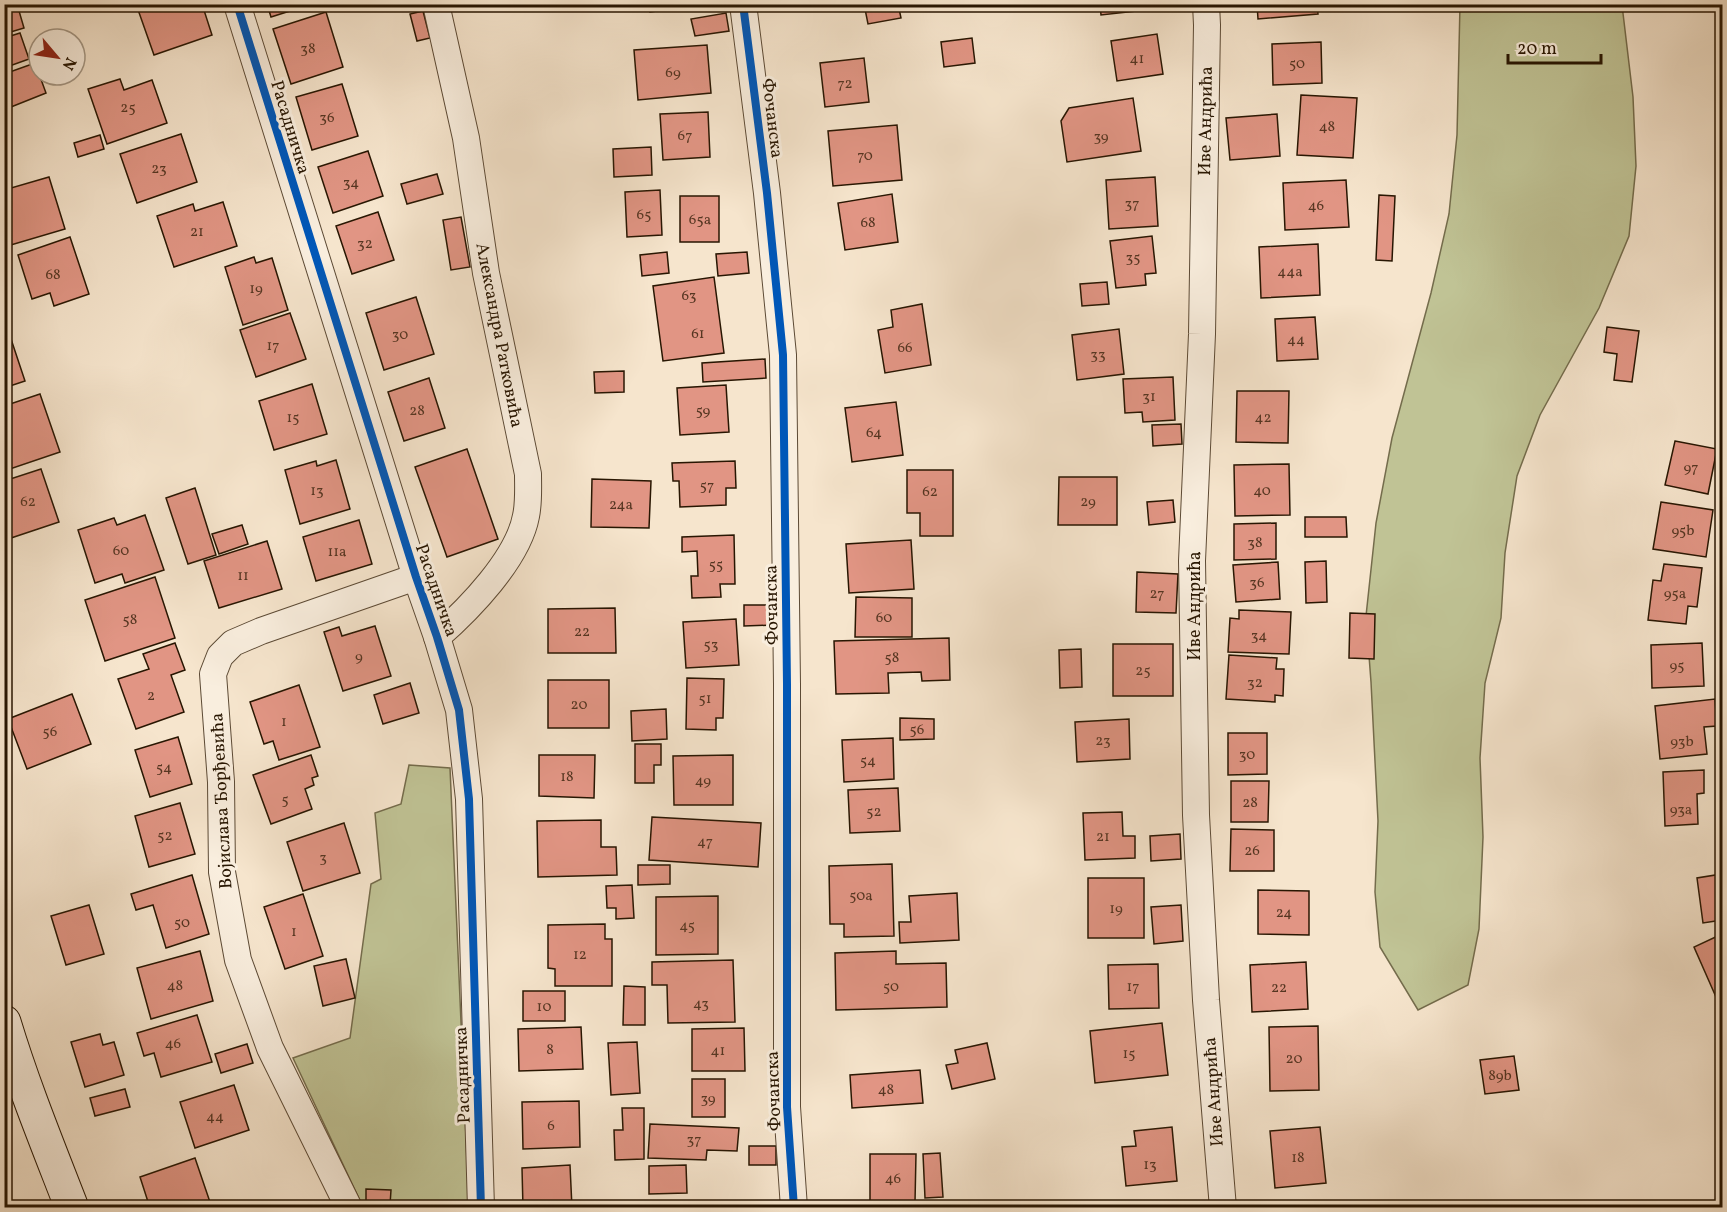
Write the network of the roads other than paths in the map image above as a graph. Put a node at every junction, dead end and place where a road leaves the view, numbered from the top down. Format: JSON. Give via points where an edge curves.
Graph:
{"nodes":[{"id":1,"x":237,"y":4,"type":"edge"},
{"id":2,"x":436,"y":4,"type":"edge"},
{"id":3,"x":743,"y":4,"type":"edge"},
{"id":4,"x":1206,"y":4,"type":"edge"},
{"id":5,"x":416,"y":577,"type":"junction"},
{"id":6,"x":438,"y":637,"type":"junction"},
{"id":7,"x":4,"y":1022,"type":"edge"},
{"id":8,"x":11,"y":1061,"type":"edge"},
{"id":9,"x":72,"y":1208,"type":"edge"},
{"id":10,"x":350,"y":1208,"type":"edge"},
{"id":11,"x":481,"y":1208,"type":"edge"},
{"id":12,"x":794,"y":1208,"type":"edge"},
{"id":13,"x":1223,"y":1208,"type":"edge"}],
"edges":[{"from":1,"to":5,"type":"street","name":"Расадничка"},
{"from":2,"to":6,"type":"street","name":"Александра Ратковића","via":[[466,138],[486,273],[528,474],[526,516],[514,546],[496,575]]},
{"from":3,"to":12,"type":"street","name":"Фочанска","via":[[783,355],[787,1107]]},
{"from":4,"to":13,"type":"street","name":"Иве Андрића","via":[[1202,334],[1192,561],[1196,815]]},
{"from":5,"to":6,"type":"street","name":"Расадничка"},
{"from":5,"to":10,"type":"street","name":"Војислава Ђорђевића","via":[[233,644],[220,656],[213,674],[221,782],[222,872],[238,960],[270,1048]]},
{"from":6,"to":11,"type":"street","name":"Расадничка","via":[[459,710],[470,799]]},
{"from":7,"to":8,"type":"main road"},
{"from":8,"to":9,"type":"main road"}]}
